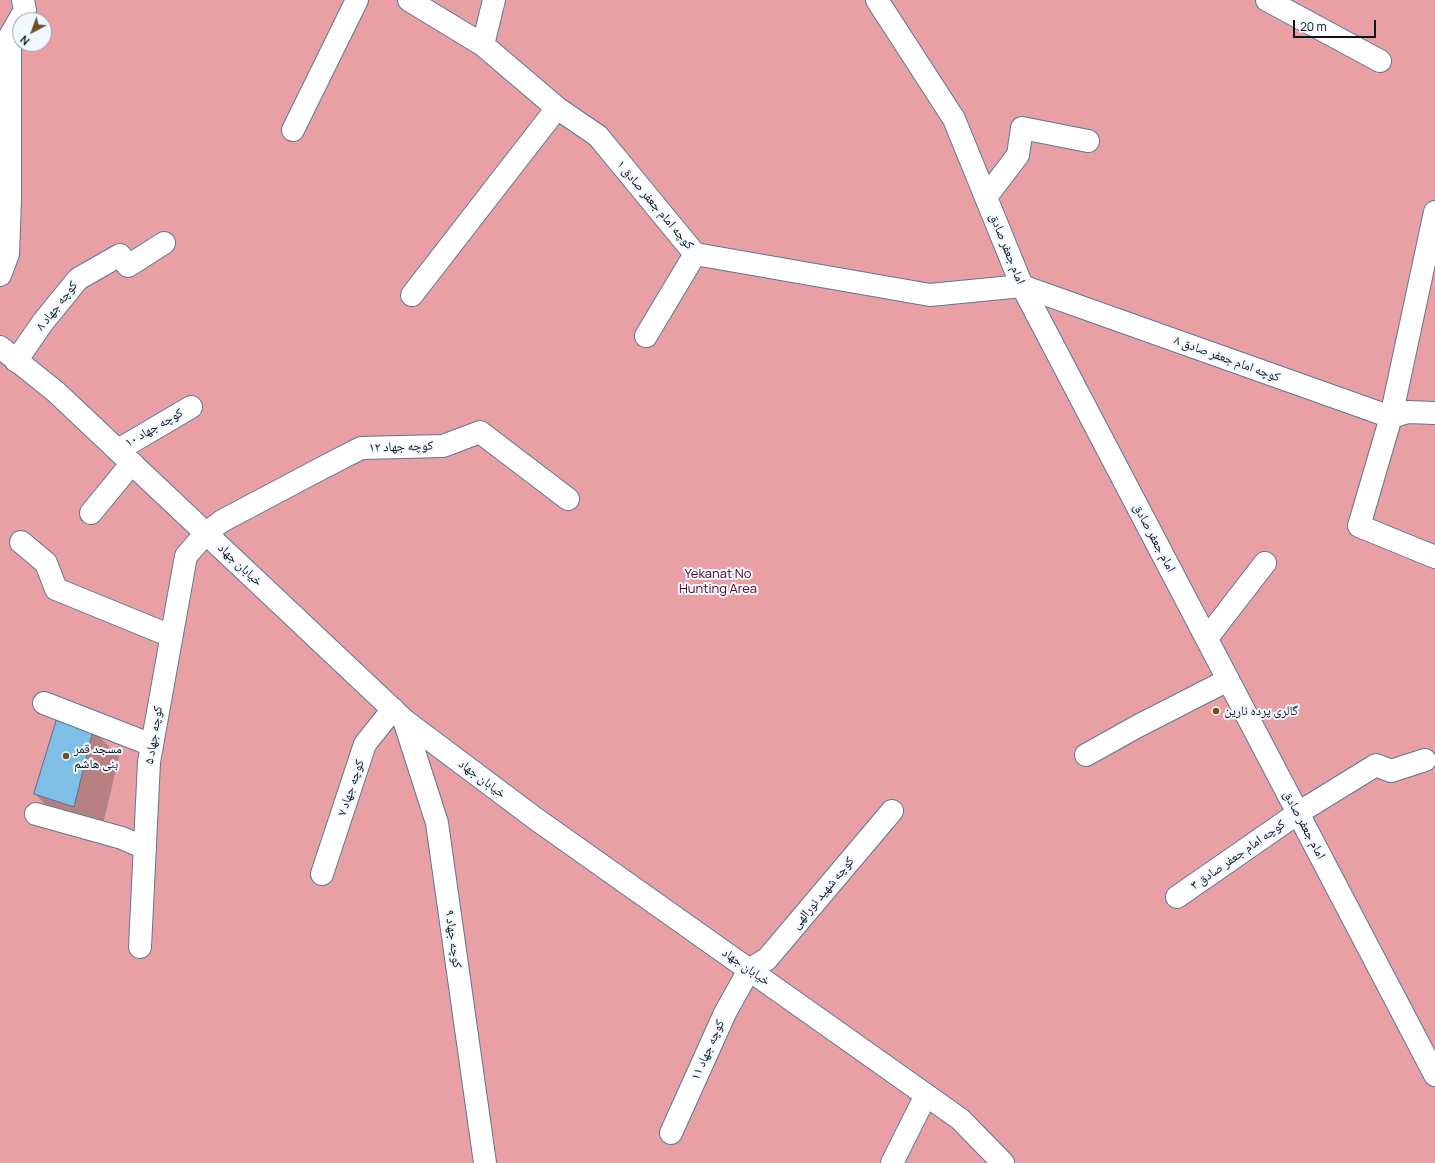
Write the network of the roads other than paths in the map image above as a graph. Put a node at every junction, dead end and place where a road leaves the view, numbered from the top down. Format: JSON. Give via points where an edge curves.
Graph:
{"nodes":[{"id":1,"x":23,"y":0,"type":"edge"},
{"id":2,"x":357,"y":0,"type":"edge"},
{"id":3,"x":409,"y":0,"type":"edge"},
{"id":4,"x":494,"y":0,"type":"edge"},
{"id":5,"x":877,"y":0,"type":"edge"},
{"id":6,"x":1267,"y":0,"type":"edge"},
{"id":7,"x":5,"y":36,"type":"edge"},
{"id":8,"x":483,"y":45,"type":"junction"},
{"id":9,"x":1380,"y":61,"type":"dead end"},
{"id":10,"x":557,"y":108,"type":"junction"},
{"id":11,"x":293,"y":130,"type":"dead end"},
{"id":12,"x":1088,"y":142,"type":"dead end"},
{"id":13,"x":986,"y":197,"type":"junction"},
{"id":14,"x":1435,"y":212,"type":"edge"},
{"id":15,"x":164,"y":243,"type":"dead end"},
{"id":16,"x":695,"y":254,"type":"junction"},
{"id":17,"x":0,"y":276,"type":"edge"},
{"id":18,"x":1022,"y":286,"type":"junction"},
{"id":19,"x":412,"y":295,"type":"dead end"},
{"id":20,"x":646,"y":336,"type":"dead end"},
{"id":21,"x":8,"y":354,"type":"edge"},
{"id":22,"x":191,"y":407,"type":"dead end"},
{"id":23,"x":1435,"y":414,"type":"edge"},
{"id":24,"x":1391,"y":417,"type":"junction"},
{"id":25,"x":125,"y":457,"type":"junction"},
{"id":26,"x":568,"y":499,"type":"dead end"},
{"id":27,"x":91,"y":513,"type":"dead end"},
{"id":28,"x":206,"y":533,"type":"junction"},
{"id":29,"x":21,"y":542,"type":"dead end"},
{"id":30,"x":1435,"y":557,"type":"edge"},
{"id":31,"x":1265,"y":563,"type":"dead end"},
{"id":32,"x":171,"y":636,"type":"junction"},
{"id":33,"x":1207,"y":638,"type":"junction"},
{"id":34,"x":1228,"y":680,"type":"junction"},
{"id":35,"x":44,"y":703,"type":"dead end"},
{"id":36,"x":398,"y":714,"type":"junction"},
{"id":37,"x":152,"y":745,"type":"junction"},
{"id":38,"x":1086,"y":756,"type":"dead end"},
{"id":39,"x":1425,"y":760,"type":"dead end"},
{"id":40,"x":892,"y":811,"type":"dead end"},
{"id":41,"x":1298,"y":813,"type":"junction"},
{"id":42,"x":36,"y":814,"type":"dead end"},
{"id":43,"x":145,"y":848,"type":"junction"},
{"id":44,"x":322,"y":874,"type":"dead end"},
{"id":45,"x":1177,"y":897,"type":"dead end"},
{"id":46,"x":140,"y":947,"type":"dead end"},
{"id":47,"x":749,"y":970,"type":"junction"},
{"id":48,"x":1435,"y":1074,"type":"edge"},
{"id":49,"x":926,"y":1095,"type":"junction"},
{"id":50,"x":671,"y":1133,"type":"dead end"},
{"id":51,"x":486,"y":1163,"type":"edge"},
{"id":52,"x":892,"y":1163,"type":"edge"},
{"id":53,"x":1003,"y":1163,"type":"edge"}],
"edges":[{"from":1,"to":7,"type":"street","via":[[25,10]]},
{"from":2,"to":11,"type":"street"},
{"from":3,"to":8,"type":"street","name":"کوچه امام جعفر صادق ۱"},
{"from":4,"to":8,"type":"street"},
{"from":5,"to":13,"type":"street","name":"امام جعفر صادق","via":[[954,119]]},
{"from":6,"to":9,"type":"street"},
{"from":7,"to":17,"type":"street","via":[[10,200],[8,254]]},
{"from":8,"to":10,"type":"street","name":"کوچه امام جعفر صادق ۱"},
{"from":10,"to":16,"type":"street","name":"کوچه امام جعفر صادق ۱","via":[[598,136]]},
{"from":10,"to":19,"type":"street"},
{"from":12,"to":13,"type":"street","via":[[1022,128],[1018,155]]},
{"from":13,"to":18,"type":"street","name":"امام جعفر صادق"},
{"from":14,"to":24,"type":"street"},
{"from":15,"to":21,"type":"street","name":"کوچه جهاد ۸","via":[[128,266],[120,255],[78,279],[43,322]]},
{"from":16,"to":18,"type":"street","name":"کوچه امام جعفر صادق ۱","via":[[930,295]]},
{"from":16,"to":20,"type":"street"},
{"from":18,"to":24,"type":"street","name":"کوچه امام جعفر صادق ۸"},
{"from":18,"to":33,"type":"street","name":"امام جعفر صادق"},
{"from":21,"to":25,"type":"street","name":"خیابان جهاد","via":[[56,392]]},
{"from":22,"to":25,"type":"street","name":"کوچه جهاد ۱۰"},
{"from":23,"to":24,"type":"street","via":[[1408,412]]},
{"from":24,"to":30,"type":"street","via":[[1358,526]]},
{"from":25,"to":27,"type":"street"},
{"from":25,"to":28,"type":"street","name":"خیابان جهاد"},
{"from":26,"to":28,"type":"street","name":"کوچه جهاد ۱۲","via":[[480,432],[443,446],[362,448],[222,521]]},
{"from":28,"to":32,"type":"street","name":"کوچه جهاد ۵","via":[[186,556]]},
{"from":28,"to":36,"type":"street","name":"خیابان جهاد"},
{"from":29,"to":32,"type":"street","via":[[46,563],[56,589]]},
{"from":31,"to":33,"type":"street"},
{"from":32,"to":37,"type":"street","name":"کوچه جهاد ۵"},
{"from":33,"to":34,"type":"street","name":"امام جعفر صادق"},
{"from":34,"to":38,"type":"street"},
{"from":34,"to":41,"type":"street","name":"امام جعفر صادق"},
{"from":35,"to":37,"type":"street"},
{"from":36,"to":44,"type":"street","name":"کوچه جهاد ۷","via":[[365,744]]},
{"from":36,"to":47,"type":"street","name":"خیابان جهاد","via":[[536,819]]},
{"from":36,"to":51,"type":"street","name":"کوچه جهاد ۹","via":[[437,823]]},
{"from":37,"to":43,"type":"street","name":"کوچه جهاد ۵"},
{"from":39,"to":41,"type":"street","name":"کوچه امام جعفر صادق ۳","via":[[1391,771],[1376,765]]},
{"from":40,"to":47,"type":"street","name":"کوچه شهید نورالهی","via":[[767,960]]},
{"from":41,"to":45,"type":"street","name":"کوچه امام جعفر صادق ۳"},
{"from":41,"to":48,"type":"street","name":"امام جعفر صادق"},
{"from":42,"to":43,"type":"street","via":[[122,838]]},
{"from":43,"to":46,"type":"street","name":"کوچه جهاد ۵"},
{"from":47,"to":49,"type":"street","name":"خیابان جهاد"},
{"from":47,"to":50,"type":"street","name":"کوچه جهاد ۱۱","via":[[725,1014]]},
{"from":49,"to":52,"type":"street"},
{"from":49,"to":53,"type":"street","name":"خیابان جهاد","via":[[960,1119]]}]}
